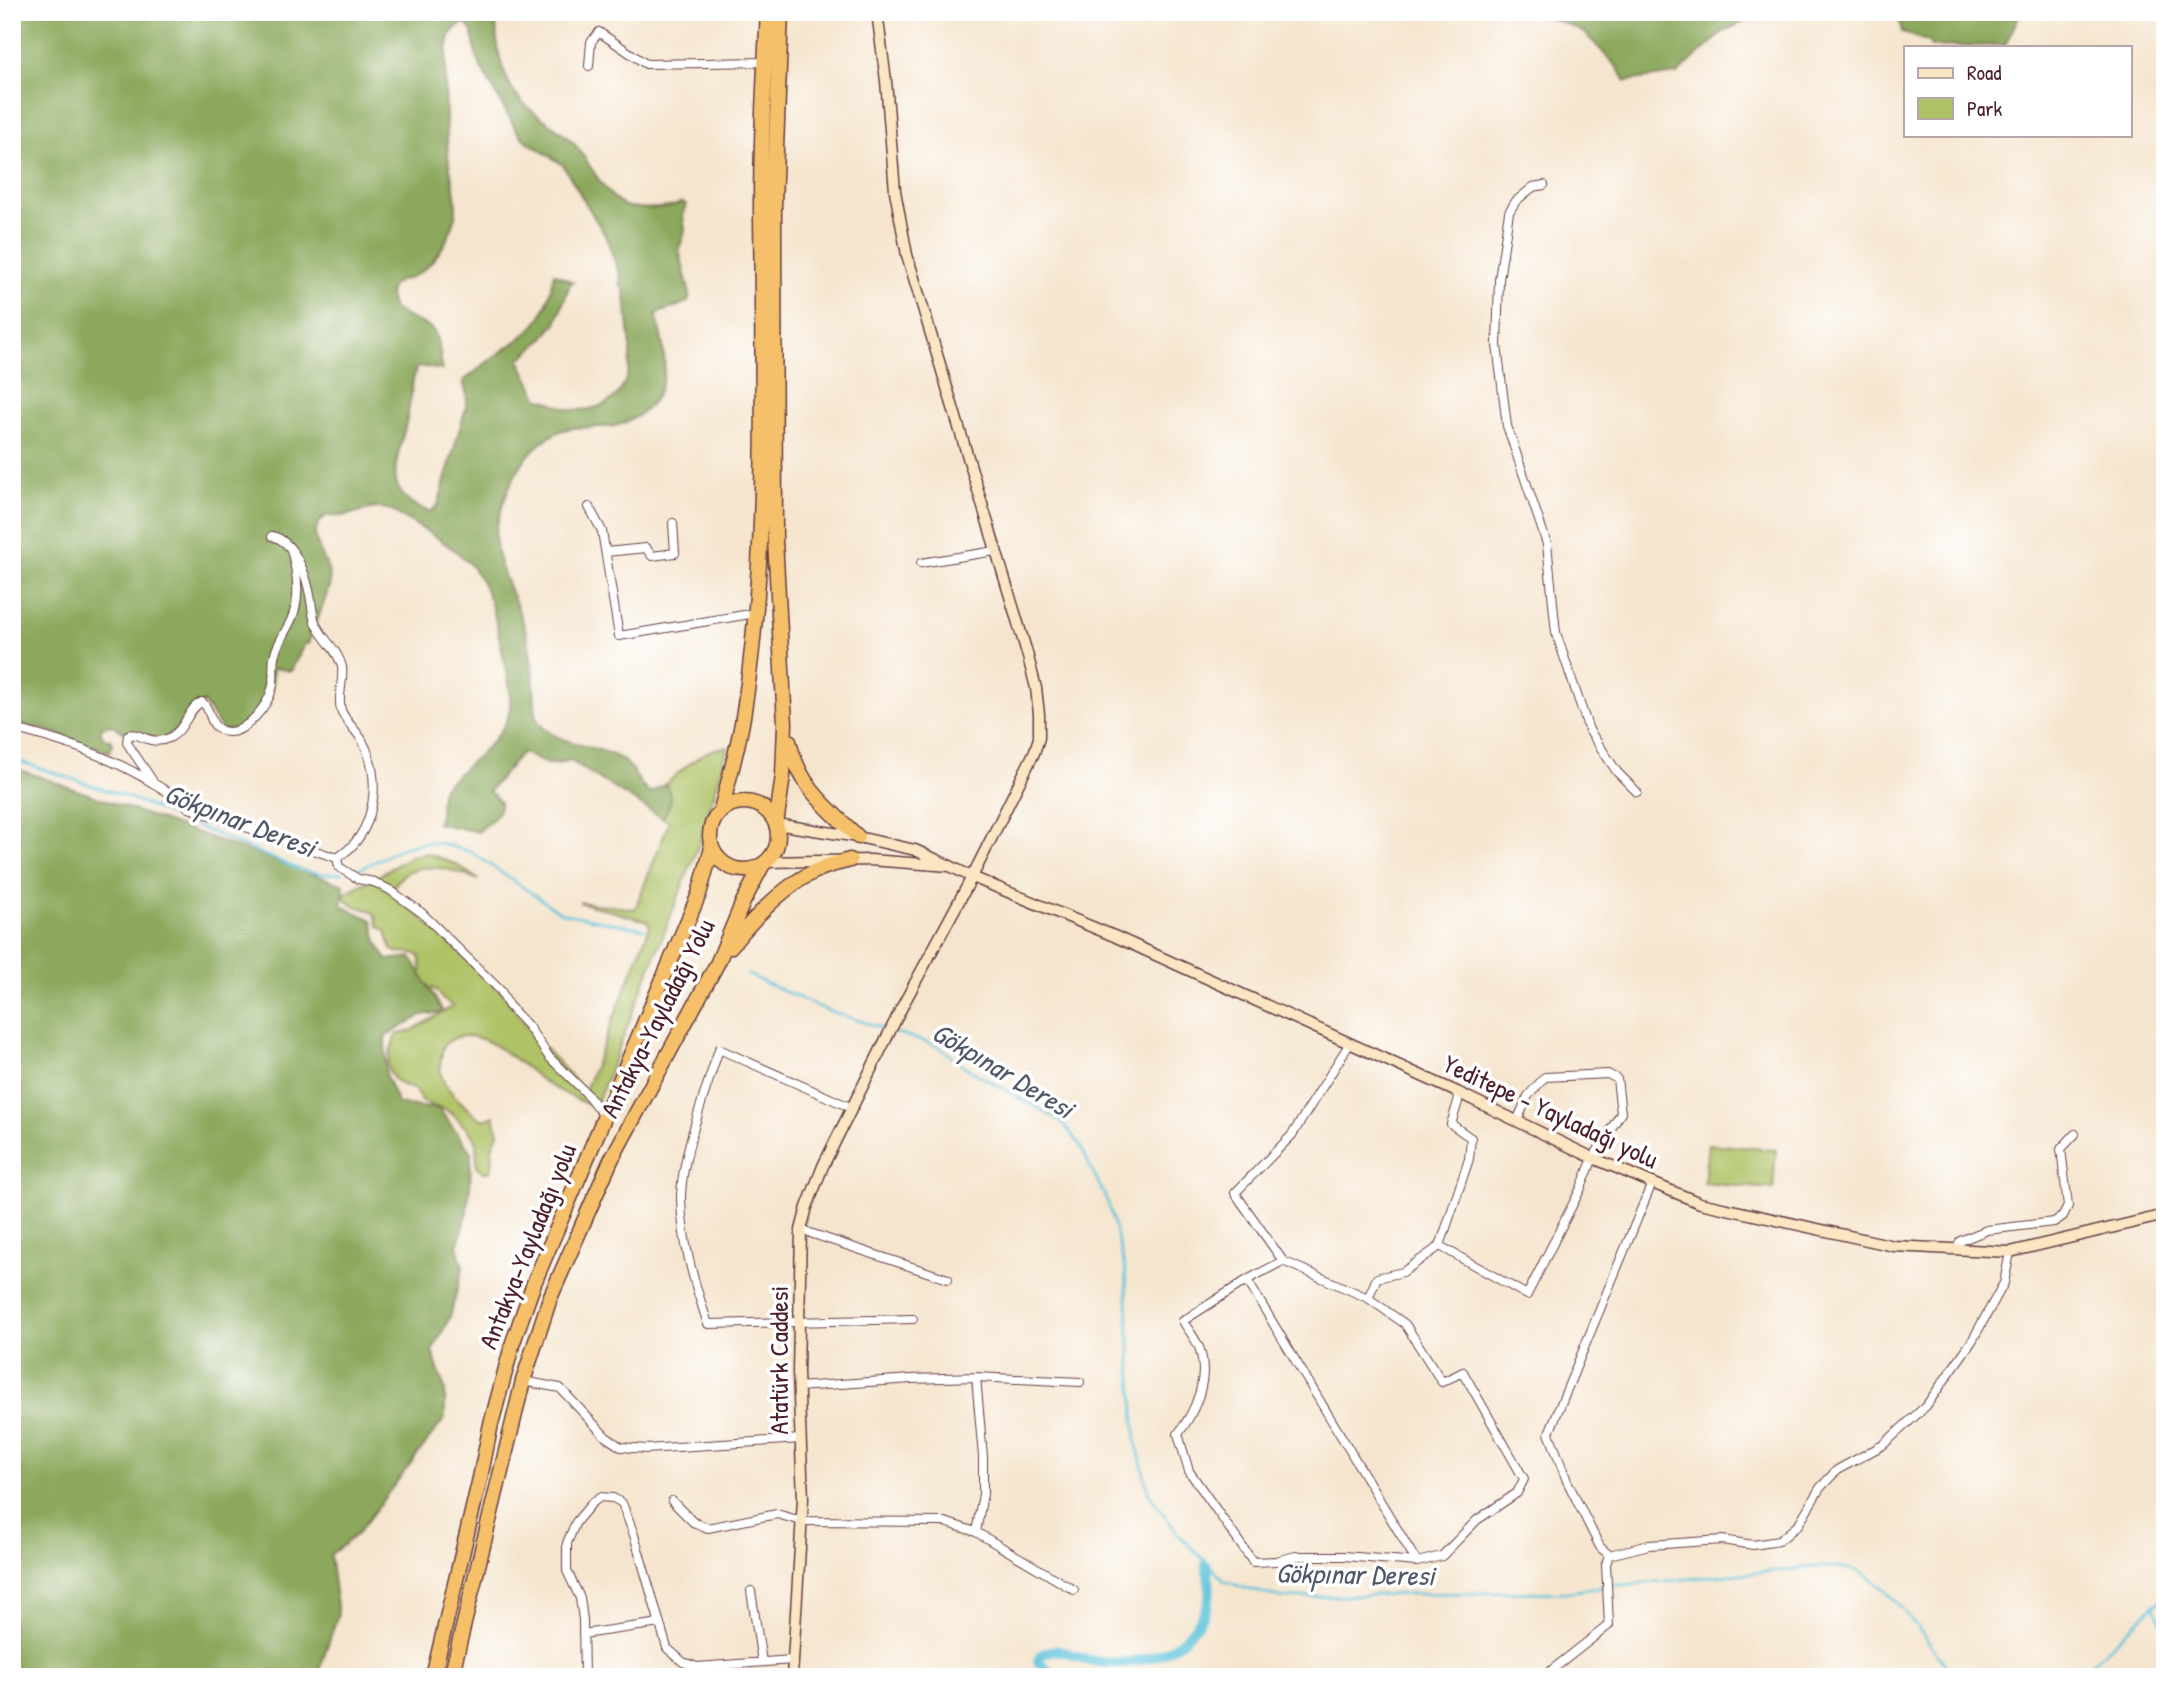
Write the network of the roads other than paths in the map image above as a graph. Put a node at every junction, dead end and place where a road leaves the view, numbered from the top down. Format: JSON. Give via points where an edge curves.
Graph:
{"nodes":[{"id":1,"x":768,"y":12,"type":"edge"},
{"id":2,"x":781,"y":12,"type":"edge"},
{"id":3,"x":877,"y":12,"type":"edge"},
{"id":4,"x":765,"y":62,"type":"junction"},
{"id":5,"x":589,"y":66,"type":"dead end"},
{"id":6,"x":1544,"y":185,"type":"dead end"},
{"id":7,"x":589,"y":507,"type":"dead end"},
{"id":8,"x":673,"y":523,"type":"dead end"},
{"id":9,"x":272,"y":536,"type":"dead end"},
{"id":10,"x":291,"y":550,"type":"junction"},
{"id":11,"x":995,"y":551,"type":"junction"},
{"id":12,"x":606,"y":552,"type":"junction"},
{"id":13,"x":921,"y":563,"type":"dead end"},
{"id":14,"x":756,"y":613,"type":"junction"},
{"id":15,"x":785,"y":724,"type":"junction"},
{"id":16,"x":12,"y":728,"type":"edge"},
{"id":17,"x":155,"y":784,"type":"junction"},
{"id":18,"x":1637,"y":792,"type":"dead end"},
{"id":19,"x":721,"y":810,"type":"junction"},
{"id":20,"x":776,"y":824,"type":"junction"},
{"id":21,"x":858,"y":837,"type":"junction"},
{"id":22,"x":712,"y":848,"type":"junction"},
{"id":23,"x":850,"y":860,"type":"junction"},
{"id":24,"x":338,"y":862,"type":"junction"},
{"id":25,"x":764,"y":863,"type":"junction"},
{"id":26,"x":950,"y":866,"type":"junction"},
{"id":27,"x":972,"y":877,"type":"junction"},
{"id":28,"x":718,"y":962,"type":"junction"},
{"id":29,"x":1350,"y":1043,"type":"junction"},
{"id":30,"x":1457,"y":1092,"type":"junction"},
{"id":31,"x":852,"y":1108,"type":"junction"},
{"id":32,"x":606,"y":1117,"type":"junction"},
{"id":33,"x":1517,"y":1121,"type":"junction"},
{"id":34,"x":2075,"y":1134,"type":"dead end"},
{"id":35,"x":1593,"y":1158,"type":"junction"},
{"id":36,"x":1651,"y":1183,"type":"junction"},
{"id":37,"x":2165,"y":1215,"type":"edge"},
{"id":38,"x":801,"y":1230,"type":"junction"},
{"id":39,"x":1440,"y":1246,"type":"junction"},
{"id":40,"x":1956,"y":1249,"type":"junction"},
{"id":41,"x":2010,"y":1252,"type":"junction"},
{"id":42,"x":1283,"y":1261,"type":"junction"},
{"id":43,"x":948,"y":1279,"type":"dead end"},
{"id":44,"x":1247,"y":1280,"type":"junction"},
{"id":45,"x":1368,"y":1298,"type":"junction"},
{"id":46,"x":913,"y":1319,"type":"dead end"},
{"id":47,"x":799,"y":1322,"type":"junction"},
{"id":48,"x":976,"y":1377,"type":"junction"},
{"id":49,"x":523,"y":1381,"type":"junction"},
{"id":50,"x":1080,"y":1382,"type":"dead end"},
{"id":51,"x":798,"y":1387,"type":"junction"},
{"id":52,"x":801,"y":1439,"type":"junction"},
{"id":53,"x":672,"y":1501,"type":"dead end"},
{"id":54,"x":801,"y":1521,"type":"junction"},
{"id":55,"x":976,"y":1532,"type":"junction"},
{"id":56,"x":1608,"y":1560,"type":"junction"},
{"id":57,"x":1417,"y":1562,"type":"junction"},
{"id":58,"x":1074,"y":1590,"type":"dead end"},
{"id":59,"x":751,"y":1591,"type":"dead end"},
{"id":60,"x":660,"y":1623,"type":"junction"},
{"id":61,"x":583,"y":1634,"type":"junction"},
{"id":62,"x":793,"y":1660,"type":"junction"},
{"id":63,"x":762,"y":1662,"type":"junction"},
{"id":64,"x":433,"y":1677,"type":"edge"},
{"id":65,"x":451,"y":1677,"type":"edge"},
{"id":66,"x":584,"y":1677,"type":"edge"},
{"id":67,"x":792,"y":1677,"type":"edge"},
{"id":68,"x":1543,"y":1677,"type":"edge"}],
"edges":[{"from":1,"to":4,"type":"highway"},
{"from":2,"to":15,"type":"highway","via":[[775,205],[775,540]]},
{"from":3,"to":11,"type":"main road","name":"Atatürk Caddesi","via":[[895,191],[907,255]]},
{"from":4,"to":5,"type":"street","via":[[646,64],[599,32],[591,42]]},
{"from":4,"to":14,"type":"highway","via":[[763,484]]},
{"from":6,"to":18,"type":"street","via":[[1533,187],[1509,212],[1499,280],[1497,345],[1507,426],[1547,544],[1556,633],[1589,730],[1617,772]]},
{"from":7,"to":12,"type":"street","via":[[600,523]]},
{"from":8,"to":12,"type":"street","via":[[676,554],[652,555],[646,548]]},
{"from":9,"to":10,"type":"street","via":[[281,538]]},
{"from":10,"to":17,"type":"street","via":[[297,578],[295,609],[274,657],[269,697],[251,720],[234,732],[213,724],[202,702],[170,738],[150,741],[128,734],[127,743]]},
{"from":10,"to":24,"type":"street","via":[[307,582],[315,622],[340,661],[341,708],[362,740],[372,771],[369,821]]},
{"from":11,"to":13,"type":"street"},
{"from":11,"to":27,"type":"main road","name":"Atatürk Caddesi","via":[[1036,688],[1039,738]]},
{"from":12,"to":14,"type":"street","via":[[619,636]]},
{"from":14,"to":19,"type":"highway","via":[[743,720]]},
{"from":15,"to":20,"type":"highway"},
{"from":15,"to":21,"type":"highway","via":[[792,756],[810,789]]},
{"from":16,"to":17,"type":"street","via":[[119,763]]},
{"from":17,"to":24,"type":"street","via":[[189,808]]},
{"from":19,"to":20,"type":"highway","via":[[737,802],[754,803]]},
{"from":19,"to":22,"type":"highway","via":[[711,828]]},
{"from":20,"to":21,"type":"main road","name":"Yeditepe - Yayladağı yolu"},
{"from":20,"to":25,"type":"highway","via":[[775,849]]},
{"from":21,"to":26,"type":"main road","name":"Yeditepe - Yayladağı yolu","via":[[915,850]]},
{"from":22,"to":25,"type":"highway","via":[[734,868]]},
{"from":22,"to":32,"type":"highway","name":"Antakya-Yayladağı yolu","via":[[699,894]]},
{"from":23,"to":25,"type":"main road","name":"Yeditepe - Yayladağı yolu"},
{"from":23,"to":26,"type":"main road","name":"Yeditepe - Yayladağı yolu"},
{"from":23,"to":28,"type":"highway","via":[[817,870],[796,883],[752,920]]},
{"from":24,"to":32,"type":"street","via":[[358,879],[390,890],[433,922],[501,991],[549,1057]]},
{"from":25,"to":28,"type":"highway","name":"Antakya-Yayladağı Yolu"},
{"from":26,"to":27,"type":"main road","name":"Yeditepe - Yayladağı yolu"},
{"from":27,"to":29,"type":"main road","name":"Yeditepe - Yayladağı yolu"},
{"from":27,"to":31,"type":"main road","name":"Atatürk Caddesi"},
{"from":28,"to":49,"type":"highway","name":"Antakya-Yayladağı Yolu","via":[[605,1172],[550,1298]]},
{"from":29,"to":30,"type":"main road","name":"Yeditepe - Yayladağı yolu"},
{"from":29,"to":42,"type":"street","via":[[1292,1135],[1234,1193]]},
{"from":30,"to":33,"type":"main road","name":"Yeditepe - Yayladağı yolu"},
{"from":30,"to":39,"type":"street","via":[[1451,1124],[1471,1138],[1469,1159]]},
{"from":31,"to":38,"type":"main road","name":"Atatürk Caddesi","via":[[814,1186]]},
{"from":31,"to":47,"type":"street","via":[[719,1049],[686,1163],[681,1198],[688,1262],[708,1324]]},
{"from":32,"to":64,"type":"highway","name":"Antakya-Yayladağı yolu","via":[[513,1342]]},
{"from":33,"to":35,"type":"main road","name":"Yeditepe - Yayladağı yolu"},
{"from":33,"to":35,"type":"street","via":[[1528,1096],[1545,1077],[1608,1074],[1617,1079],[1621,1113]]},
{"from":34,"to":40,"type":"street","via":[[2061,1149],[2068,1206],[2063,1216],[2053,1222],[1987,1230],[1960,1241]]},
{"from":35,"to":36,"type":"main road","name":"Yeditepe - Yayladağı yolu"},
{"from":35,"to":39,"type":"street","via":[[1527,1295]]},
{"from":36,"to":40,"type":"main road","name":"Yeditepe - Yayladağı yolu","via":[[1700,1203],[1881,1243]]},
{"from":36,"to":56,"type":"street","via":[[1549,1433],[1567,1481]]},
{"from":37,"to":41,"type":"main road","name":"Yeditepe - Yayladağı yolu"},
{"from":38,"to":43,"type":"street"},
{"from":38,"to":47,"type":"main road","name":"Atatürk Caddesi"},
{"from":39,"to":45,"type":"street","via":[[1403,1272],[1377,1278]]},
{"from":40,"to":41,"type":"main road","name":"Yeditepe - Yayladağı yolu"},
{"from":41,"to":56,"type":"street","via":[[2004,1283],[1972,1341],[1926,1405],[1883,1445],[1837,1470],[1798,1525],[1779,1541],[1649,1545]]},
{"from":42,"to":44,"type":"street"},
{"from":42,"to":45,"type":"street"},
{"from":44,"to":57,"type":"street"},
{"from":44,"to":57,"type":"street","via":[[1183,1321],[1200,1349],[1202,1384],[1190,1419],[1178,1434],[1189,1471],[1253,1562],[1296,1556]]},
{"from":45,"to":57,"type":"street","via":[[1405,1324],[1442,1382],[1463,1372],[1524,1479],[1517,1493],[1477,1520],[1442,1556]]},
{"from":46,"to":47,"type":"street"},
{"from":47,"to":51,"type":"main road","name":"Atatürk Caddesi"},
{"from":48,"to":50,"type":"street"},
{"from":48,"to":51,"type":"street"},
{"from":48,"to":55,"type":"street","via":[[983,1457]]},
{"from":49,"to":52,"type":"street","via":[[560,1388],[589,1421],[621,1447]]},
{"from":49,"to":65,"type":"highway","name":"Antakya-Yayladağı Yolu"},
{"from":51,"to":52,"type":"main road","name":"Atatürk Caddesi"},
{"from":52,"to":54,"type":"main road","name":"Atatürk Caddesi"},
{"from":53,"to":54,"type":"street","via":[[694,1522],[708,1528],[777,1514]]},
{"from":54,"to":55,"type":"street","via":[[945,1522]]},
{"from":54,"to":62,"type":"main road","name":"Atatürk Caddesi"},
{"from":55,"to":58,"type":"street"},
{"from":56,"to":68,"type":"street","via":[[1608,1625]]},
{"from":59,"to":63,"type":"street"},
{"from":60,"to":61,"type":"street"},
{"from":60,"to":61,"type":"street","via":[[622,1503],[600,1497],[576,1522],[567,1543],[567,1571],[580,1598]]},
{"from":60,"to":63,"type":"street","via":[[667,1648],[683,1662],[697,1667]]},
{"from":61,"to":66,"type":"street"},
{"from":62,"to":63,"type":"street"},
{"from":62,"to":67,"type":"main road","name":"Atatürk Caddesi"}]}
